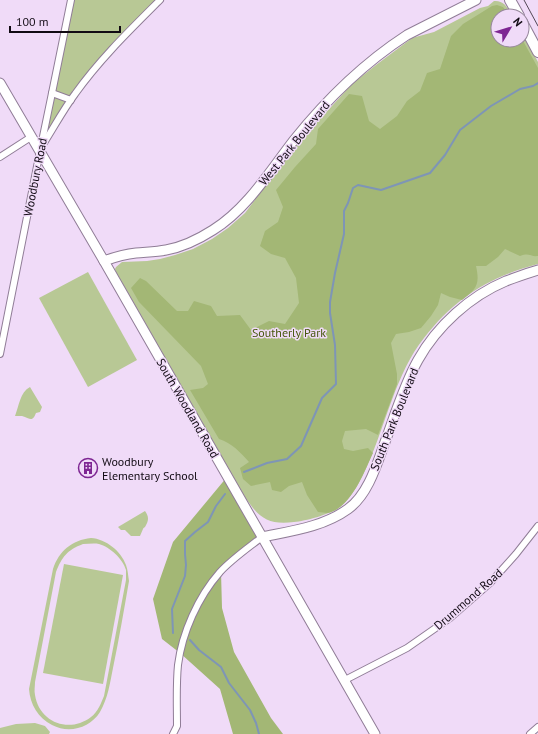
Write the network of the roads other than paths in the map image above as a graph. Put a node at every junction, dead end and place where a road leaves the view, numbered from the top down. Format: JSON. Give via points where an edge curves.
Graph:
{"nodes":[{"id":1,"x":71,"y":0,"type":"edge"},
{"id":2,"x":160,"y":0,"type":"edge"},
{"id":3,"x":476,"y":0,"type":"edge"},
{"id":4,"x":530,"y":37,"type":"edge"},
{"id":5,"x":538,"y":52,"type":"edge"},
{"id":6,"x":0,"y":82,"type":"edge"},
{"id":7,"x":52,"y":93,"type":"junction"},
{"id":8,"x":71,"y":100,"type":"junction"},
{"id":9,"x":31,"y":136,"type":"junction"},
{"id":10,"x":40,"y":151,"type":"junction"},
{"id":11,"x":0,"y":157,"type":"edge"},
{"id":12,"x":104,"y":261,"type":"junction"},
{"id":13,"x":538,"y":270,"type":"edge"},
{"id":14,"x":0,"y":354,"type":"edge"},
{"id":15,"x":538,"y":526,"type":"edge"},
{"id":16,"x":262,"y":537,"type":"junction"},
{"id":17,"x":344,"y":680,"type":"junction"},
{"id":18,"x":176,"y":726,"type":"junction"},
{"id":19,"x":538,"y":728,"type":"edge"},
{"id":20,"x":174,"y":734,"type":"edge"},
{"id":21,"x":178,"y":734,"type":"edge"},
{"id":22,"x":375,"y":734,"type":"edge"},
{"id":23,"x":530,"y":734,"type":"edge"}],
"edges":[{"from":1,"to":7,"type":"street","name":"Woodbury Road"},
{"from":2,"to":8,"type":"street","via":[[103,58]]},
{"from":3,"to":12,"type":"street","name":"West Park Boulevard","via":[[407,36],[364,67],[294,139],[265,179],[230,218],[180,247],[124,255]]},
{"from":4,"to":5,"type":"main road"},
{"from":6,"to":9,"type":"street","name":"South Woodland Road"},
{"from":7,"to":8,"type":"street"},
{"from":7,"to":10,"type":"street","name":"Woodbury Road"},
{"from":8,"to":10,"type":"street"},
{"from":9,"to":10,"type":"street","name":"South Woodland Road"},
{"from":9,"to":11,"type":"street"},
{"from":10,"to":12,"type":"street","name":"South Woodland Road"},
{"from":10,"to":14,"type":"street","name":"Woodbury Road"},
{"from":12,"to":16,"type":"street","name":"South Woodland Road"},
{"from":13,"to":16,"type":"street","name":"South Park Boulevard","via":[[506,281],[479,296],[451,318],[428,344],[410,376],[379,460],[358,500],[348,509],[320,524]]},
{"from":15,"to":17,"type":"street","name":"Drummond Road","via":[[490,583],[450,618],[407,648]]},
{"from":16,"to":17,"type":"street","name":"South Woodland Road"},
{"from":16,"to":18,"type":"street","via":[[220,572],[205,591],[194,614],[185,636],[178,666]]},
{"from":17,"to":22,"type":"street","name":"South Woodland Road"},
{"from":18,"to":20,"type":"street"},
{"from":18,"to":21,"type":"street"},
{"from":19,"to":23,"type":"street"}]}
